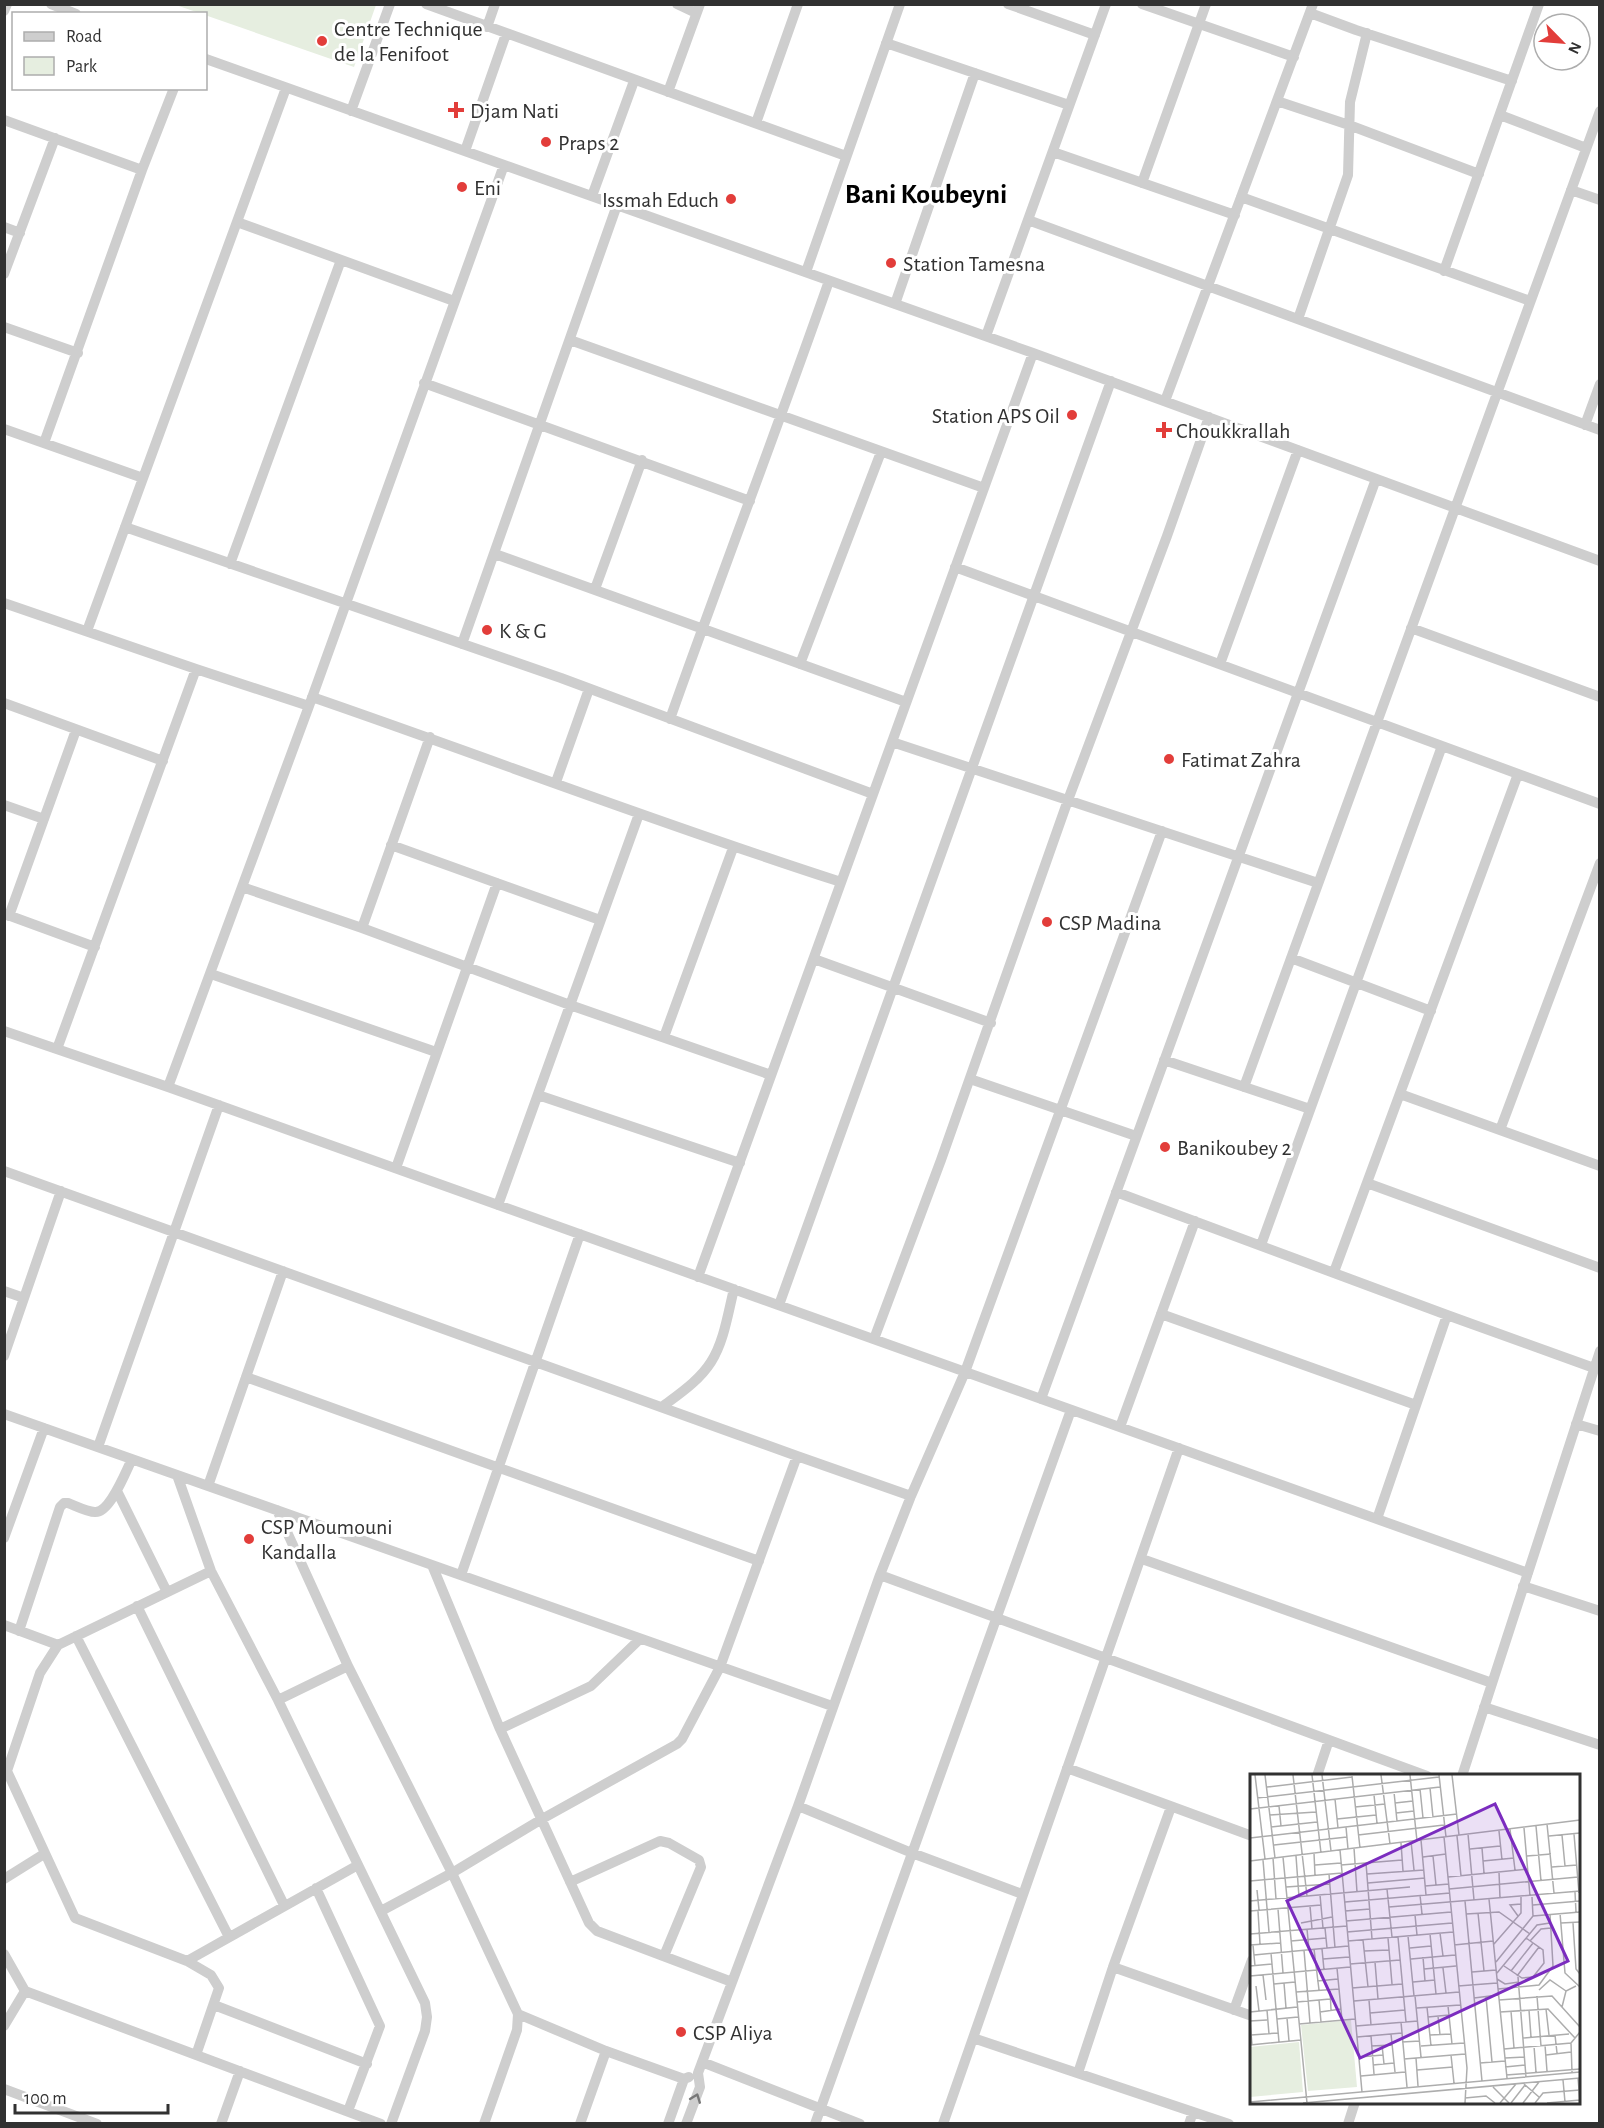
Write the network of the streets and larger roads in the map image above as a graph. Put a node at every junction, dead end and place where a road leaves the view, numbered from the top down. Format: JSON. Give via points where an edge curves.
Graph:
{"nodes":[{"id":1,"x":7,"y":4,"type":"edge"},
{"id":2,"x":51,"y":4,"type":"edge"},
{"id":3,"x":390,"y":4,"type":"edge"},
{"id":4,"x":426,"y":4,"type":"edge"},
{"id":5,"x":495,"y":4,"type":"edge"},
{"id":6,"x":677,"y":4,"type":"edge"},
{"id":7,"x":798,"y":4,"type":"edge"},
{"id":8,"x":900,"y":4,"type":"edge"},
{"id":9,"x":1008,"y":4,"type":"edge"},
{"id":10,"x":1106,"y":4,"type":"edge"},
{"id":11,"x":1143,"y":4,"type":"edge"},
{"id":12,"x":1206,"y":4,"type":"edge"},
{"id":13,"x":1539,"y":4,"type":"edge"},
{"id":14,"x":698,"y":9,"type":"edge"},
{"id":15,"x":1312,"y":9,"type":"edge"},
{"id":16,"x":4,"y":11,"type":"edge"},
{"id":17,"x":71,"y":12,"type":"edge"},
{"id":18,"x":1199,"y":24,"type":"junction"},
{"id":19,"x":487,"y":27,"type":"junction"},
{"id":20,"x":1367,"y":33,"type":"junction"},
{"id":21,"x":506,"y":34,"type":"junction"},
{"id":22,"x":1095,"y":35,"type":"junction"},
{"id":23,"x":886,"y":43,"type":"junction"},
{"id":24,"x":1294,"y":57,"type":"junction"},
{"id":25,"x":207,"y":59,"type":"edge"},
{"id":26,"x":975,"y":73,"type":"junction"},
{"id":27,"x":634,"y":81,"type":"junction"},
{"id":28,"x":1512,"y":81,"type":"junction"},
{"id":29,"x":286,"y":88,"type":"junction"},
{"id":30,"x":173,"y":90,"type":"edge"},
{"id":31,"x":668,"y":92,"type":"junction"},
{"id":32,"x":1277,"y":101,"type":"junction"},
{"id":33,"x":1069,"y":105,"type":"junction"},
{"id":34,"x":351,"y":111,"type":"junction"},
{"id":35,"x":1599,"y":114,"type":"edge"},
{"id":36,"x":1500,"y":115,"type":"junction"},
{"id":37,"x":4,"y":120,"type":"edge"},
{"id":38,"x":756,"y":123,"type":"junction"},
{"id":39,"x":1348,"y":125,"type":"junction"},
{"id":40,"x":55,"y":138,"type":"junction"},
{"id":41,"x":1586,"y":148,"type":"junction"},
{"id":42,"x":465,"y":152,"type":"junction"},
{"id":43,"x":1053,"y":152,"type":"junction"},
{"id":44,"x":846,"y":156,"type":"junction"},
{"id":45,"x":504,"y":165,"type":"junction"},
{"id":46,"x":142,"y":170,"type":"junction"},
{"id":47,"x":1479,"y":174,"type":"junction"},
{"id":48,"x":1142,"y":183,"type":"junction"},
{"id":49,"x":1571,"y":190,"type":"junction"},
{"id":50,"x":592,"y":196,"type":"junction"},
{"id":51,"x":1241,"y":197,"type":"junction"},
{"id":52,"x":1599,"y":200,"type":"edge"},
{"id":53,"x":617,"y":205,"type":"junction"},
{"id":54,"x":1235,"y":215,"type":"junction"},
{"id":55,"x":1028,"y":220,"type":"junction"},
{"id":56,"x":237,"y":222,"type":"junction"},
{"id":57,"x":4,"y":227,"type":"edge"},
{"id":58,"x":1329,"y":230,"type":"junction"},
{"id":59,"x":20,"y":233,"type":"junction"},
{"id":60,"x":341,"y":260,"type":"junction"},
{"id":61,"x":1444,"y":271,"type":"junction"},
{"id":62,"x":806,"y":272,"type":"junction"},
{"id":63,"x":4,"y":274,"type":"edge"},
{"id":64,"x":829,"y":281,"type":"junction"},
{"id":65,"x":1208,"y":287,"type":"junction"},
{"id":66,"x":454,"y":301,"type":"junction"},
{"id":67,"x":1530,"y":301,"type":"junction"},
{"id":68,"x":895,"y":304,"type":"junction"},
{"id":69,"x":1298,"y":319,"type":"junction"},
{"id":70,"x":4,"y":327,"type":"edge"},
{"id":71,"x":986,"y":336,"type":"junction"},
{"id":72,"x":570,"y":340,"type":"junction"},
{"id":73,"x":78,"y":353,"type":"junction"},
{"id":74,"x":1033,"y":353,"type":"junction"},
{"id":75,"x":1111,"y":381,"type":"junction"},
{"id":76,"x":424,"y":383,"type":"junction"},
{"id":77,"x":1599,"y":384,"type":"edge"},
{"id":78,"x":1497,"y":393,"type":"junction"},
{"id":79,"x":1165,"y":401,"type":"junction"},
{"id":80,"x":782,"y":415,"type":"junction"},
{"id":81,"x":1209,"y":417,"type":"junction"},
{"id":82,"x":541,"y":424,"type":"junction"},
{"id":83,"x":1585,"y":425,"type":"junction"},
{"id":84,"x":4,"y":429,"type":"edge"},
{"id":85,"x":1599,"y":430,"type":"edge"},
{"id":86,"x":44,"y":443,"type":"junction"},
{"id":87,"x":1298,"y":450,"type":"junction"},
{"id":88,"x":881,"y":452,"type":"junction"},
{"id":89,"x":642,"y":460,"type":"junction"},
{"id":90,"x":143,"y":478,"type":"junction"},
{"id":91,"x":1376,"y":479,"type":"junction"},
{"id":92,"x":984,"y":488,"type":"junction"},
{"id":93,"x":750,"y":501,"type":"junction"},
{"id":94,"x":1455,"y":508,"type":"junction"},
{"id":95,"x":125,"y":527,"type":"junction"},
{"id":96,"x":495,"y":554,"type":"junction"},
{"id":97,"x":1599,"y":561,"type":"edge"},
{"id":98,"x":230,"y":564,"type":"junction"},
{"id":99,"x":956,"y":567,"type":"junction"},
{"id":100,"x":595,"y":589,"type":"junction"},
{"id":101,"x":1034,"y":596,"type":"junction"},
{"id":102,"x":346,"y":602,"type":"junction"},
{"id":103,"x":4,"y":603,"type":"edge"},
{"id":104,"x":702,"y":628,"type":"junction"},
{"id":105,"x":1411,"y":628,"type":"junction"},
{"id":106,"x":87,"y":631,"type":"junction"},
{"id":107,"x":1131,"y":631,"type":"junction"},
{"id":108,"x":462,"y":644,"type":"junction"},
{"id":109,"x":800,"y":664,"type":"junction"},
{"id":110,"x":1220,"y":664,"type":"junction"},
{"id":111,"x":196,"y":669,"type":"junction"},
{"id":112,"x":589,"y":688,"type":"junction"},
{"id":113,"x":1298,"y":693,"type":"junction"},
{"id":114,"x":1599,"y":698,"type":"edge"},
{"id":115,"x":311,"y":701,"type":"junction"},
{"id":116,"x":906,"y":702,"type":"junction"},
{"id":117,"x":4,"y":703,"type":"edge"},
{"id":118,"x":670,"y":719,"type":"junction"},
{"id":119,"x":1377,"y":722,"type":"junction"},
{"id":120,"x":76,"y":730,"type":"junction"},
{"id":121,"x":430,"y":737,"type":"junction"},
{"id":122,"x":892,"y":742,"type":"junction"},
{"id":123,"x":1442,"y":746,"type":"junction"},
{"id":124,"x":163,"y":761,"type":"junction"},
{"id":125,"x":972,"y":769,"type":"junction"},
{"id":126,"x":1518,"y":774,"type":"junction"},
{"id":127,"x":556,"y":782,"type":"junction"},
{"id":128,"x":873,"y":794,"type":"junction"},
{"id":129,"x":1068,"y":800,"type":"junction"},
{"id":130,"x":1599,"y":804,"type":"edge"},
{"id":131,"x":4,"y":805,"type":"edge"},
{"id":132,"x":639,"y":814,"type":"junction"},
{"id":133,"x":44,"y":819,"type":"junction"},
{"id":134,"x":1162,"y":831,"type":"junction"},
{"id":135,"x":391,"y":845,"type":"junction"},
{"id":136,"x":733,"y":848,"type":"junction"},
{"id":137,"x":1238,"y":856,"type":"junction"},
{"id":138,"x":1599,"y":863,"type":"edge"},
{"id":139,"x":841,"y":882,"type":"junction"},
{"id":140,"x":497,"y":883,"type":"junction"},
{"id":141,"x":1318,"y":883,"type":"junction"},
{"id":142,"x":242,"y":887,"type":"junction"},
{"id":143,"x":7,"y":915,"type":"edge"},
{"id":144,"x":600,"y":920,"type":"junction"},
{"id":145,"x":362,"y":928,"type":"junction"},
{"id":146,"x":95,"y":947,"type":"junction"},
{"id":147,"x":1291,"y":958,"type":"junction"},
{"id":148,"x":813,"y":959,"type":"junction"},
{"id":149,"x":467,"y":967,"type":"junction"},
{"id":150,"x":211,"y":974,"type":"junction"},
{"id":151,"x":1356,"y":983,"type":"junction"},
{"id":152,"x":893,"y":988,"type":"junction"},
{"id":153,"x":570,"y":1005,"type":"junction"},
{"id":154,"x":1431,"y":1011,"type":"junction"},
{"id":155,"x":991,"y":1023,"type":"junction"},
{"id":156,"x":4,"y":1031,"type":"edge"},
{"id":157,"x":664,"y":1037,"type":"junction"},
{"id":158,"x":57,"y":1049,"type":"junction"},
{"id":159,"x":436,"y":1052,"type":"junction"},
{"id":160,"x":1164,"y":1060,"type":"junction"},
{"id":161,"x":771,"y":1075,"type":"junction"},
{"id":162,"x":970,"y":1079,"type":"junction"},
{"id":163,"x":168,"y":1087,"type":"junction"},
{"id":164,"x":1244,"y":1087,"type":"junction"},
{"id":165,"x":1400,"y":1094,"type":"junction"},
{"id":166,"x":538,"y":1095,"type":"junction"},
{"id":167,"x":219,"y":1105,"type":"junction"},
{"id":168,"x":1310,"y":1109,"type":"junction"},
{"id":169,"x":1061,"y":1111,"type":"junction"},
{"id":170,"x":1500,"y":1130,"type":"junction"},
{"id":171,"x":1136,"y":1137,"type":"junction"},
{"id":172,"x":740,"y":1163,"type":"junction"},
{"id":173,"x":1599,"y":1166,"type":"edge"},
{"id":174,"x":396,"y":1168,"type":"junction"},
{"id":175,"x":4,"y":1171,"type":"edge"},
{"id":176,"x":1367,"y":1183,"type":"junction"},
{"id":177,"x":61,"y":1191,"type":"junction"},
{"id":178,"x":1116,"y":1192,"type":"junction"},
{"id":179,"x":498,"y":1205,"type":"junction"},
{"id":180,"x":1195,"y":1221,"type":"junction"},
{"id":181,"x":173,"y":1232,"type":"junction"},
{"id":182,"x":580,"y":1234,"type":"junction"},
{"id":183,"x":1261,"y":1245,"type":"junction"},
{"id":184,"x":1599,"y":1268,"type":"edge"},
{"id":185,"x":283,"y":1271,"type":"junction"},
{"id":186,"x":1334,"y":1272,"type":"junction"},
{"id":187,"x":698,"y":1276,"type":"junction"},
{"id":188,"x":734,"y":1289,"type":"junction"},
{"id":189,"x":4,"y":1291,"type":"edge"},
{"id":190,"x":24,"y":1298,"type":"junction"},
{"id":191,"x":779,"y":1305,"type":"junction"},
{"id":192,"x":1161,"y":1314,"type":"junction"},
{"id":193,"x":1447,"y":1315,"type":"junction"},
{"id":194,"x":874,"y":1339,"type":"junction"},
{"id":195,"x":1599,"y":1351,"type":"edge"},
{"id":196,"x":4,"y":1356,"type":"edge"},
{"id":197,"x":535,"y":1362,"type":"junction"},
{"id":198,"x":1594,"y":1368,"type":"junction"},
{"id":199,"x":965,"y":1372,"type":"junction"},
{"id":200,"x":246,"y":1377,"type":"junction"},
{"id":201,"x":1041,"y":1399,"type":"junction"},
{"id":202,"x":1416,"y":1405,"type":"junction"},
{"id":203,"x":662,"y":1407,"type":"junction"},
{"id":204,"x":1071,"y":1410,"type":"junction"},
{"id":205,"x":4,"y":1414,"type":"edge"},
{"id":206,"x":1576,"y":1424,"type":"junction"},
{"id":207,"x":1120,"y":1427,"type":"junction"},
{"id":208,"x":44,"y":1428,"type":"junction"},
{"id":209,"x":1599,"y":1431,"type":"edge"},
{"id":210,"x":98,"y":1447,"type":"junction"},
{"id":211,"x":1179,"y":1448,"type":"junction"},
{"id":212,"x":797,"y":1456,"type":"junction"},
{"id":213,"x":132,"y":1459,"type":"junction"},
{"id":214,"x":498,"y":1467,"type":"junction"},
{"id":215,"x":177,"y":1475,"type":"junction"},
{"id":216,"x":208,"y":1486,"type":"junction"},
{"id":217,"x":117,"y":1491,"type":"junction"},
{"id":218,"x":911,"y":1496,"type":"junction"},
{"id":219,"x":277,"y":1510,"type":"junction"},
{"id":220,"x":1377,"y":1519,"type":"junction"},
{"id":221,"x":4,"y":1538,"type":"edge"},
{"id":222,"x":1142,"y":1558,"type":"junction"},
{"id":223,"x":759,"y":1561,"type":"junction"},
{"id":224,"x":432,"y":1565,"type":"junction"},
{"id":225,"x":211,"y":1571,"type":"junction"},
{"id":226,"x":1528,"y":1573,"type":"junction"},
{"id":227,"x":461,"y":1575,"type":"junction"},
{"id":228,"x":880,"y":1575,"type":"junction"},
{"id":229,"x":1523,"y":1586,"type":"junction"},
{"id":230,"x":167,"y":1592,"type":"junction"},
{"id":231,"x":137,"y":1606,"type":"junction"},
{"id":232,"x":1599,"y":1611,"type":"edge"},
{"id":233,"x":996,"y":1618,"type":"junction"},
{"id":234,"x":4,"y":1625,"type":"edge"},
{"id":235,"x":20,"y":1631,"type":"junction"},
{"id":236,"x":76,"y":1636,"type":"junction"},
{"id":237,"x":640,"y":1639,"type":"junction"},
{"id":238,"x":58,"y":1645,"type":"junction"},
{"id":239,"x":1106,"y":1658,"type":"junction"},
{"id":240,"x":348,"y":1666,"type":"junction"},
{"id":241,"x":720,"y":1667,"type":"junction"},
{"id":242,"x":1492,"y":1683,"type":"junction"},
{"id":243,"x":278,"y":1700,"type":"junction"},
{"id":244,"x":832,"y":1706,"type":"junction"},
{"id":245,"x":1484,"y":1707,"type":"junction"},
{"id":246,"x":500,"y":1729,"type":"junction"},
{"id":247,"x":1329,"y":1740,"type":"junction"},
{"id":248,"x":1599,"y":1745,"type":"edge"},
{"id":249,"x":1067,"y":1768,"type":"junction"},
{"id":250,"x":1318,"y":1774,"type":"edge"},
{"id":251,"x":1422,"y":1774,"type":"edge"},
{"id":252,"x":1463,"y":1774,"type":"edge"},
{"id":253,"x":798,"y":1806,"type":"junction"},
{"id":254,"x":1171,"y":1807,"type":"junction"},
{"id":255,"x":542,"y":1819,"type":"junction"},
{"id":256,"x":1250,"y":1836,"type":"edge"},
{"id":257,"x":912,"y":1853,"type":"junction"},
{"id":258,"x":44,"y":1854,"type":"junction"},
{"id":259,"x":358,"y":1865,"type":"junction"},
{"id":260,"x":452,"y":1873,"type":"junction"},
{"id":261,"x":4,"y":1879,"type":"edge"},
{"id":262,"x":570,"y":1882,"type":"junction"},
{"id":263,"x":316,"y":1888,"type":"junction"},
{"id":264,"x":1022,"y":1894,"type":"junction"},
{"id":265,"x":284,"y":1905,"type":"junction"},
{"id":266,"x":381,"y":1911,"type":"junction"},
{"id":267,"x":229,"y":1937,"type":"junction"},
{"id":268,"x":4,"y":1954,"type":"edge"},
{"id":269,"x":664,"y":1956,"type":"junction"},
{"id":270,"x":187,"y":1961,"type":"junction"},
{"id":271,"x":1250,"y":1963,"type":"edge"},
{"id":272,"x":1113,"y":1967,"type":"junction"},
{"id":273,"x":732,"y":1982,"type":"junction"},
{"id":274,"x":25,"y":1991,"type":"junction"},
{"id":275,"x":214,"y":2005,"type":"junction"},
{"id":276,"x":1234,"y":2010,"type":"junction"},
{"id":277,"x":518,"y":2014,"type":"junction"},
{"id":278,"x":1250,"y":2016,"type":"edge"},
{"id":279,"x":4,"y":2026,"type":"edge"},
{"id":280,"x":973,"y":2038,"type":"junction"},
{"id":281,"x":606,"y":2051,"type":"junction"},
{"id":282,"x":196,"y":2055,"type":"junction"},
{"id":283,"x":367,"y":2064,"type":"junction"},
{"id":284,"x":700,"y":2067,"type":"junction"},
{"id":285,"x":240,"y":2071,"type":"junction"},
{"id":286,"x":1078,"y":2073,"type":"junction"},
{"id":287,"x":684,"y":2079,"type":"junction"},
{"id":288,"x":5,"y":2093,"type":"edge"},
{"id":289,"x":1355,"y":2104,"type":"edge"},
{"id":290,"x":820,"y":2109,"type":"junction"},
{"id":291,"x":348,"y":2111,"type":"junction"},
{"id":292,"x":1193,"y":2112,"type":"junction"},
{"id":293,"x":97,"y":2124,"type":"edge"},
{"id":294,"x":221,"y":2124,"type":"edge"},
{"id":295,"x":381,"y":2124,"type":"edge"},
{"id":296,"x":391,"y":2124,"type":"edge"},
{"id":297,"x":484,"y":2124,"type":"edge"},
{"id":298,"x":580,"y":2124,"type":"edge"},
{"id":299,"x":668,"y":2124,"type":"edge"},
{"id":300,"x":686,"y":2124,"type":"edge"},
{"id":301,"x":815,"y":2124,"type":"edge"},
{"id":302,"x":860,"y":2124,"type":"edge"},
{"id":303,"x":943,"y":2124,"type":"edge"},
{"id":304,"x":1189,"y":2124,"type":"edge"},
{"id":305,"x":1229,"y":2124,"type":"edge"},
{"id":306,"x":1348,"y":2124,"type":"edge"}],
"edges":[{"from":1,"to":16,"type":"street"},
{"from":2,"to":17,"type":"street"},
{"from":3,"to":34,"type":"street"},
{"from":4,"to":19,"type":"street"},
{"from":5,"to":19,"type":"street"},
{"from":6,"to":14,"type":"street"},
{"from":7,"to":38,"type":"street"},
{"from":8,"to":23,"type":"street"},
{"from":9,"to":22,"type":"street"},
{"from":10,"to":22,"type":"street"},
{"from":11,"to":18,"type":"street"},
{"from":12,"to":18,"type":"street"},
{"from":13,"to":28,"type":"street"},
{"from":14,"to":31,"type":"street"},
{"from":15,"to":20,"type":"street"},
{"from":15,"to":24,"type":"street"},
{"from":18,"to":24,"type":"street"},
{"from":18,"to":48,"type":"street"},
{"from":19,"to":21,"type":"street"},
{"from":20,"to":28,"type":"street"},
{"from":20,"to":39,"type":"street"},
{"from":21,"to":27,"type":"street"},
{"from":21,"to":42,"type":"street"},
{"from":22,"to":33,"type":"street"},
{"from":23,"to":26,"type":"street"},
{"from":23,"to":44,"type":"street"},
{"from":24,"to":32,"type":"street"},
{"from":25,"to":29,"type":"street"},
{"from":26,"to":33,"type":"street"},
{"from":26,"to":68,"type":"street"},
{"from":27,"to":31,"type":"street"},
{"from":27,"to":50,"type":"street"},
{"from":28,"to":36,"type":"street"},
{"from":29,"to":34,"type":"street"},
{"from":29,"to":56,"type":"street"},
{"from":30,"to":46,"type":"street"},
{"from":31,"to":38,"type":"street"},
{"from":32,"to":39,"type":"street"},
{"from":32,"to":51,"type":"street"},
{"from":33,"to":43,"type":"street"},
{"from":34,"to":42,"type":"street"},
{"from":35,"to":41,"type":"street"},
{"from":36,"to":41,"type":"street"},
{"from":36,"to":47,"type":"street"},
{"from":37,"to":40,"type":"street"},
{"from":38,"to":44,"type":"street"},
{"from":39,"to":47,"type":"street"},
{"from":39,"to":58,"type":"street","via":[[1348,175]]},
{"from":40,"to":46,"type":"street"},
{"from":40,"to":59,"type":"street"},
{"from":41,"to":49,"type":"street"},
{"from":42,"to":45,"type":"street"},
{"from":43,"to":48,"type":"street"},
{"from":43,"to":55,"type":"street"},
{"from":44,"to":62,"type":"street"},
{"from":45,"to":50,"type":"street"},
{"from":45,"to":66,"type":"street"},
{"from":46,"to":73,"type":"street"},
{"from":47,"to":61,"type":"street"},
{"from":48,"to":54,"type":"street"},
{"from":49,"to":52,"type":"street"},
{"from":49,"to":67,"type":"street"},
{"from":50,"to":53,"type":"street"},
{"from":51,"to":54,"type":"street"},
{"from":51,"to":58,"type":"street"},
{"from":53,"to":62,"type":"street"},
{"from":53,"to":72,"type":"street"},
{"from":54,"to":65,"type":"street"},
{"from":55,"to":65,"type":"street"},
{"from":55,"to":71,"type":"street"},
{"from":56,"to":60,"type":"street"},
{"from":56,"to":90,"type":"street"},
{"from":57,"to":59,"type":"street"},
{"from":58,"to":61,"type":"street"},
{"from":58,"to":69,"type":"street"},
{"from":59,"to":63,"type":"street"},
{"from":60,"to":66,"type":"street"},
{"from":60,"to":98,"type":"street"},
{"from":61,"to":67,"type":"street"},
{"from":62,"to":64,"type":"street"},
{"from":64,"to":68,"type":"street"},
{"from":64,"to":80,"type":"street"},
{"from":65,"to":69,"type":"street"},
{"from":65,"to":79,"type":"street"},
{"from":66,"to":76,"type":"street"},
{"from":67,"to":78,"type":"street"},
{"from":68,"to":71,"type":"street"},
{"from":69,"to":78,"type":"street"},
{"from":70,"to":73,"type":"street"},
{"from":71,"to":74,"type":"street"},
{"from":72,"to":80,"type":"street"},
{"from":72,"to":82,"type":"street"},
{"from":73,"to":86,"type":"street"},
{"from":74,"to":75,"type":"street"},
{"from":74,"to":92,"type":"street"},
{"from":75,"to":79,"type":"street"},
{"from":75,"to":101,"type":"street"},
{"from":76,"to":82,"type":"street"},
{"from":76,"to":102,"type":"street"},
{"from":77,"to":83,"type":"street"},
{"from":78,"to":83,"type":"street"},
{"from":78,"to":94,"type":"street"},
{"from":79,"to":81,"type":"street"},
{"from":80,"to":88,"type":"street"},
{"from":80,"to":93,"type":"street"},
{"from":81,"to":87,"type":"street"},
{"from":81,"to":107,"type":"street"},
{"from":82,"to":89,"type":"street"},
{"from":82,"to":96,"type":"street"},
{"from":83,"to":85,"type":"street"},
{"from":84,"to":86,"type":"street"},
{"from":86,"to":90,"type":"street"},
{"from":87,"to":91,"type":"street"},
{"from":87,"to":110,"type":"street"},
{"from":88,"to":92,"type":"street"},
{"from":88,"to":109,"type":"street"},
{"from":89,"to":93,"type":"street"},
{"from":89,"to":100,"type":"street"},
{"from":90,"to":95,"type":"street"},
{"from":91,"to":94,"type":"street"},
{"from":91,"to":113,"type":"street"},
{"from":92,"to":99,"type":"street"},
{"from":93,"to":104,"type":"street"},
{"from":94,"to":97,"type":"street"},
{"from":94,"to":105,"type":"street"},
{"from":95,"to":98,"type":"street"},
{"from":95,"to":106,"type":"street"},
{"from":96,"to":100,"type":"street"},
{"from":96,"to":108,"type":"street"},
{"from":98,"to":102,"type":"street"},
{"from":99,"to":101,"type":"street"},
{"from":99,"to":116,"type":"street"},
{"from":100,"to":104,"type":"street"},
{"from":101,"to":107,"type":"street"},
{"from":101,"to":125,"type":"street"},
{"from":102,"to":108,"type":"street"},
{"from":102,"to":115,"type":"street"},
{"from":103,"to":106,"type":"street"},
{"from":104,"to":109,"type":"street"},
{"from":104,"to":118,"type":"street"},
{"from":105,"to":114,"type":"street"},
{"from":105,"to":119,"type":"street"},
{"from":106,"to":111,"type":"street"},
{"from":107,"to":110,"type":"street"},
{"from":107,"to":129,"type":"street"},
{"from":108,"to":112,"type":"street"},
{"from":109,"to":116,"type":"street"},
{"from":110,"to":113,"type":"street"},
{"from":111,"to":115,"type":"street"},
{"from":111,"to":124,"type":"street"},
{"from":112,"to":118,"type":"street"},
{"from":112,"to":127,"type":"street"},
{"from":113,"to":119,"type":"street"},
{"from":113,"to":137,"type":"street"},
{"from":115,"to":121,"type":"street"},
{"from":115,"to":142,"type":"street"},
{"from":116,"to":122,"type":"street"},
{"from":117,"to":120,"type":"street"},
{"from":118,"to":128,"type":"street"},
{"from":119,"to":123,"type":"street"},
{"from":119,"to":141,"type":"street"},
{"from":120,"to":124,"type":"street"},
{"from":120,"to":133,"type":"street"},
{"from":121,"to":127,"type":"street"},
{"from":121,"to":135,"type":"street"},
{"from":122,"to":125,"type":"street"},
{"from":122,"to":128,"type":"street"},
{"from":123,"to":126,"type":"street"},
{"from":123,"to":151,"type":"street"},
{"from":124,"to":146,"type":"street"},
{"from":125,"to":129,"type":"street"},
{"from":125,"to":152,"type":"street"},
{"from":126,"to":130,"type":"street"},
{"from":126,"to":154,"type":"street"},
{"from":127,"to":132,"type":"street"},
{"from":128,"to":139,"type":"street"},
{"from":129,"to":134,"type":"street"},
{"from":129,"to":155,"type":"street"},
{"from":131,"to":133,"type":"street"},
{"from":132,"to":136,"type":"street"},
{"from":132,"to":144,"type":"street"},
{"from":133,"to":143,"type":"street"},
{"from":134,"to":137,"type":"street"},
{"from":134,"to":169,"type":"street"},
{"from":135,"to":140,"type":"street"},
{"from":135,"to":145,"type":"street"},
{"from":136,"to":139,"type":"street"},
{"from":136,"to":157,"type":"street"},
{"from":137,"to":141,"type":"street"},
{"from":137,"to":160,"type":"street"},
{"from":138,"to":170,"type":"street"},
{"from":139,"to":148,"type":"street"},
{"from":140,"to":144,"type":"street"},
{"from":140,"to":149,"type":"street"},
{"from":141,"to":147,"type":"street"},
{"from":142,"to":145,"type":"street"},
{"from":142,"to":150,"type":"street"},
{"from":143,"to":146,"type":"street"},
{"from":144,"to":153,"type":"street"},
{"from":145,"to":149,"type":"street"},
{"from":146,"to":158,"type":"street"},
{"from":147,"to":151,"type":"street"},
{"from":147,"to":164,"type":"street"},
{"from":148,"to":152,"type":"street"},
{"from":148,"to":161,"type":"street"},
{"from":149,"to":153,"type":"street"},
{"from":149,"to":159,"type":"street"},
{"from":150,"to":159,"type":"street"},
{"from":150,"to":163,"type":"street"},
{"from":151,"to":154,"type":"street"},
{"from":151,"to":168,"type":"street"},
{"from":152,"to":155,"type":"street"},
{"from":152,"to":191,"type":"street"},
{"from":153,"to":157,"type":"street"},
{"from":153,"to":166,"type":"street"},
{"from":154,"to":165,"type":"street"},
{"from":155,"to":162,"type":"street"},
{"from":156,"to":158,"type":"street"},
{"from":157,"to":161,"type":"street"},
{"from":158,"to":163,"type":"street"},
{"from":159,"to":174,"type":"street"},
{"from":160,"to":164,"type":"street"},
{"from":160,"to":171,"type":"street"},
{"from":161,"to":172,"type":"street"},
{"from":162,"to":169,"type":"street"},
{"from":162,"to":194,"type":"street"},
{"from":163,"to":167,"type":"street"},
{"from":164,"to":168,"type":"street"},
{"from":165,"to":170,"type":"street"},
{"from":165,"to":176,"type":"street"},
{"from":166,"to":172,"type":"street"},
{"from":166,"to":179,"type":"street"},
{"from":167,"to":174,"type":"street"},
{"from":167,"to":181,"type":"street"},
{"from":168,"to":183,"type":"street"},
{"from":169,"to":171,"type":"street"},
{"from":169,"to":199,"type":"street"},
{"from":170,"to":173,"type":"street"},
{"from":171,"to":178,"type":"street"},
{"from":172,"to":187,"type":"street"},
{"from":174,"to":179,"type":"street"},
{"from":175,"to":177,"type":"street"},
{"from":176,"to":184,"type":"street"},
{"from":176,"to":186,"type":"street"},
{"from":177,"to":181,"type":"street"},
{"from":177,"to":190,"type":"street"},
{"from":178,"to":180,"type":"street"},
{"from":178,"to":201,"type":"street"},
{"from":179,"to":182,"type":"street"},
{"from":180,"to":183,"type":"street"},
{"from":180,"to":192,"type":"street"},
{"from":181,"to":185,"type":"street"},
{"from":181,"to":210,"type":"street"},
{"from":182,"to":187,"type":"street"},
{"from":182,"to":197,"type":"street"},
{"from":183,"to":186,"type":"street"},
{"from":185,"to":197,"type":"street"},
{"from":185,"to":200,"type":"street"},
{"from":186,"to":193,"type":"street"},
{"from":187,"to":188,"type":"street"},
{"from":188,"to":191,"type":"street"},
{"from":188,"to":203,"type":"street","via":[[711,1362],[700,1377]]},
{"from":189,"to":190,"type":"street"},
{"from":190,"to":196,"type":"street"},
{"from":191,"to":194,"type":"street"},
{"from":192,"to":202,"type":"street"},
{"from":192,"to":207,"type":"street"},
{"from":193,"to":198,"type":"street"},
{"from":193,"to":202,"type":"street"},
{"from":194,"to":199,"type":"street"},
{"from":195,"to":198,"type":"street"},
{"from":197,"to":203,"type":"street"},
{"from":197,"to":214,"type":"street"},
{"from":198,"to":206,"type":"street"},
{"from":199,"to":201,"type":"street"},
{"from":199,"to":218,"type":"street"},
{"from":200,"to":214,"type":"street"},
{"from":200,"to":216,"type":"street"},
{"from":201,"to":204,"type":"street"},
{"from":202,"to":220,"type":"street"},
{"from":203,"to":212,"type":"street"},
{"from":204,"to":207,"type":"street"},
{"from":204,"to":233,"type":"street"},
{"from":205,"to":208,"type":"street"},
{"from":206,"to":209,"type":"street"},
{"from":206,"to":226,"type":"street"},
{"from":207,"to":211,"type":"street"},
{"from":208,"to":210,"type":"street"},
{"from":208,"to":221,"type":"street"},
{"from":210,"to":213,"type":"street"},
{"from":211,"to":220,"type":"street"},
{"from":211,"to":222,"type":"street"},
{"from":212,"to":218,"type":"street"},
{"from":212,"to":223,"type":"street"},
{"from":213,"to":215,"type":"street"},
{"from":213,"to":217,"type":"street"},
{"from":214,"to":223,"type":"street"},
{"from":214,"to":227,"type":"street"},
{"from":215,"to":216,"type":"street"},
{"from":215,"to":225,"type":"street"},
{"from":216,"to":219,"type":"street"},
{"from":217,"to":230,"type":"street"},
{"from":217,"to":235,"type":"street","via":[[99,1512],[68,1503],[60,1507]]},
{"from":218,"to":228,"type":"street"},
{"from":219,"to":224,"type":"street"},
{"from":219,"to":240,"type":"street"},
{"from":220,"to":226,"type":"street"},
{"from":222,"to":239,"type":"street"},
{"from":222,"to":242,"type":"street"},
{"from":223,"to":241,"type":"street"},
{"from":224,"to":227,"type":"street"},
{"from":224,"to":246,"type":"street"},
{"from":225,"to":230,"type":"street"},
{"from":225,"to":243,"type":"street"},
{"from":226,"to":229,"type":"street"},
{"from":227,"to":237,"type":"street"},
{"from":228,"to":233,"type":"street"},
{"from":228,"to":244,"type":"street"},
{"from":229,"to":232,"type":"street"},
{"from":229,"to":242,"type":"street"},
{"from":230,"to":231,"type":"street"},
{"from":231,"to":236,"type":"street"},
{"from":231,"to":265,"type":"street"},
{"from":233,"to":239,"type":"street"},
{"from":233,"to":257,"type":"street"},
{"from":234,"to":235,"type":"street"},
{"from":235,"to":238,"type":"street"},
{"from":236,"to":238,"type":"street"},
{"from":236,"to":267,"type":"street"},
{"from":237,"to":241,"type":"street"},
{"from":237,"to":246,"type":"street","via":[[591,1686]]},
{"from":238,"to":258,"type":"street","via":[[40,1673],[7,1771]]},
{"from":239,"to":247,"type":"street"},
{"from":239,"to":249,"type":"street"},
{"from":240,"to":243,"type":"street"},
{"from":240,"to":260,"type":"street"},
{"from":241,"to":244,"type":"street"},
{"from":241,"to":255,"type":"street","via":[[677,1744]]},
{"from":242,"to":245,"type":"street"},
{"from":243,"to":259,"type":"street"},
{"from":244,"to":253,"type":"street"},
{"from":245,"to":248,"type":"street"},
{"from":245,"to":252,"type":"street"},
{"from":246,"to":255,"type":"street"},
{"from":247,"to":250,"type":"street"},
{"from":247,"to":251,"type":"street"},
{"from":249,"to":254,"type":"street"},
{"from":249,"to":264,"type":"street"},
{"from":253,"to":257,"type":"street"},
{"from":253,"to":273,"type":"street"},
{"from":254,"to":256,"type":"street"},
{"from":254,"to":272,"type":"street"},
{"from":255,"to":260,"type":"street"},
{"from":255,"to":262,"type":"street"},
{"from":257,"to":264,"type":"street"},
{"from":257,"to":290,"type":"street"},
{"from":258,"to":261,"type":"street"},
{"from":258,"to":270,"type":"street","via":[[75,1918]]},
{"from":259,"to":263,"type":"street"},
{"from":259,"to":266,"type":"street"},
{"from":260,"to":266,"type":"street"},
{"from":260,"to":277,"type":"street"},
{"from":262,"to":269,"type":"street","via":[[592,1928]]},
{"from":262,"to":269,"type":"street","via":[[660,1842],[699,1860],[701,1867]]},
{"from":263,"to":265,"type":"street"},
{"from":263,"to":283,"type":"street","via":[[378,2020],[380,2033]]},
{"from":264,"to":280,"type":"street"},
{"from":265,"to":267,"type":"street"},
{"from":266,"to":296,"type":"street","via":[[425,2003],[427,2017]]},
{"from":267,"to":270,"type":"street"},
{"from":268,"to":274,"type":"street"},
{"from":269,"to":273,"type":"street"},
{"from":270,"to":275,"type":"street","via":[[211,1975],[219,1988]]},
{"from":271,"to":276,"type":"street"},
{"from":272,"to":276,"type":"street"},
{"from":272,"to":286,"type":"street"},
{"from":273,"to":284,"type":"street"},
{"from":274,"to":279,"type":"street"},
{"from":274,"to":282,"type":"street"},
{"from":275,"to":282,"type":"street"},
{"from":275,"to":283,"type":"street"},
{"from":276,"to":278,"type":"street"},
{"from":277,"to":281,"type":"street"},
{"from":277,"to":297,"type":"street","via":[[517,2030]]},
{"from":280,"to":286,"type":"street"},
{"from":280,"to":303,"type":"street"},
{"from":281,"to":287,"type":"street"},
{"from":281,"to":298,"type":"street"},
{"from":282,"to":285,"type":"street"},
{"from":283,"to":291,"type":"street"},
{"from":284,"to":287,"type":"street"},
{"from":284,"to":290,"type":"street"},
{"from":300,"to":284,"type":"street","one_way":true,"via":[[700,2087]]},
{"from":285,"to":291,"type":"street"},
{"from":285,"to":294,"type":"street"},
{"from":286,"to":292,"type":"street"},
{"from":287,"to":299,"type":"street"},
{"from":288,"to":293,"type":"street"},
{"from":289,"to":306,"type":"street"},
{"from":290,"to":301,"type":"street"},
{"from":290,"to":302,"type":"street"},
{"from":291,"to":295,"type":"street"},
{"from":292,"to":304,"type":"street"},
{"from":292,"to":305,"type":"street"}]}
